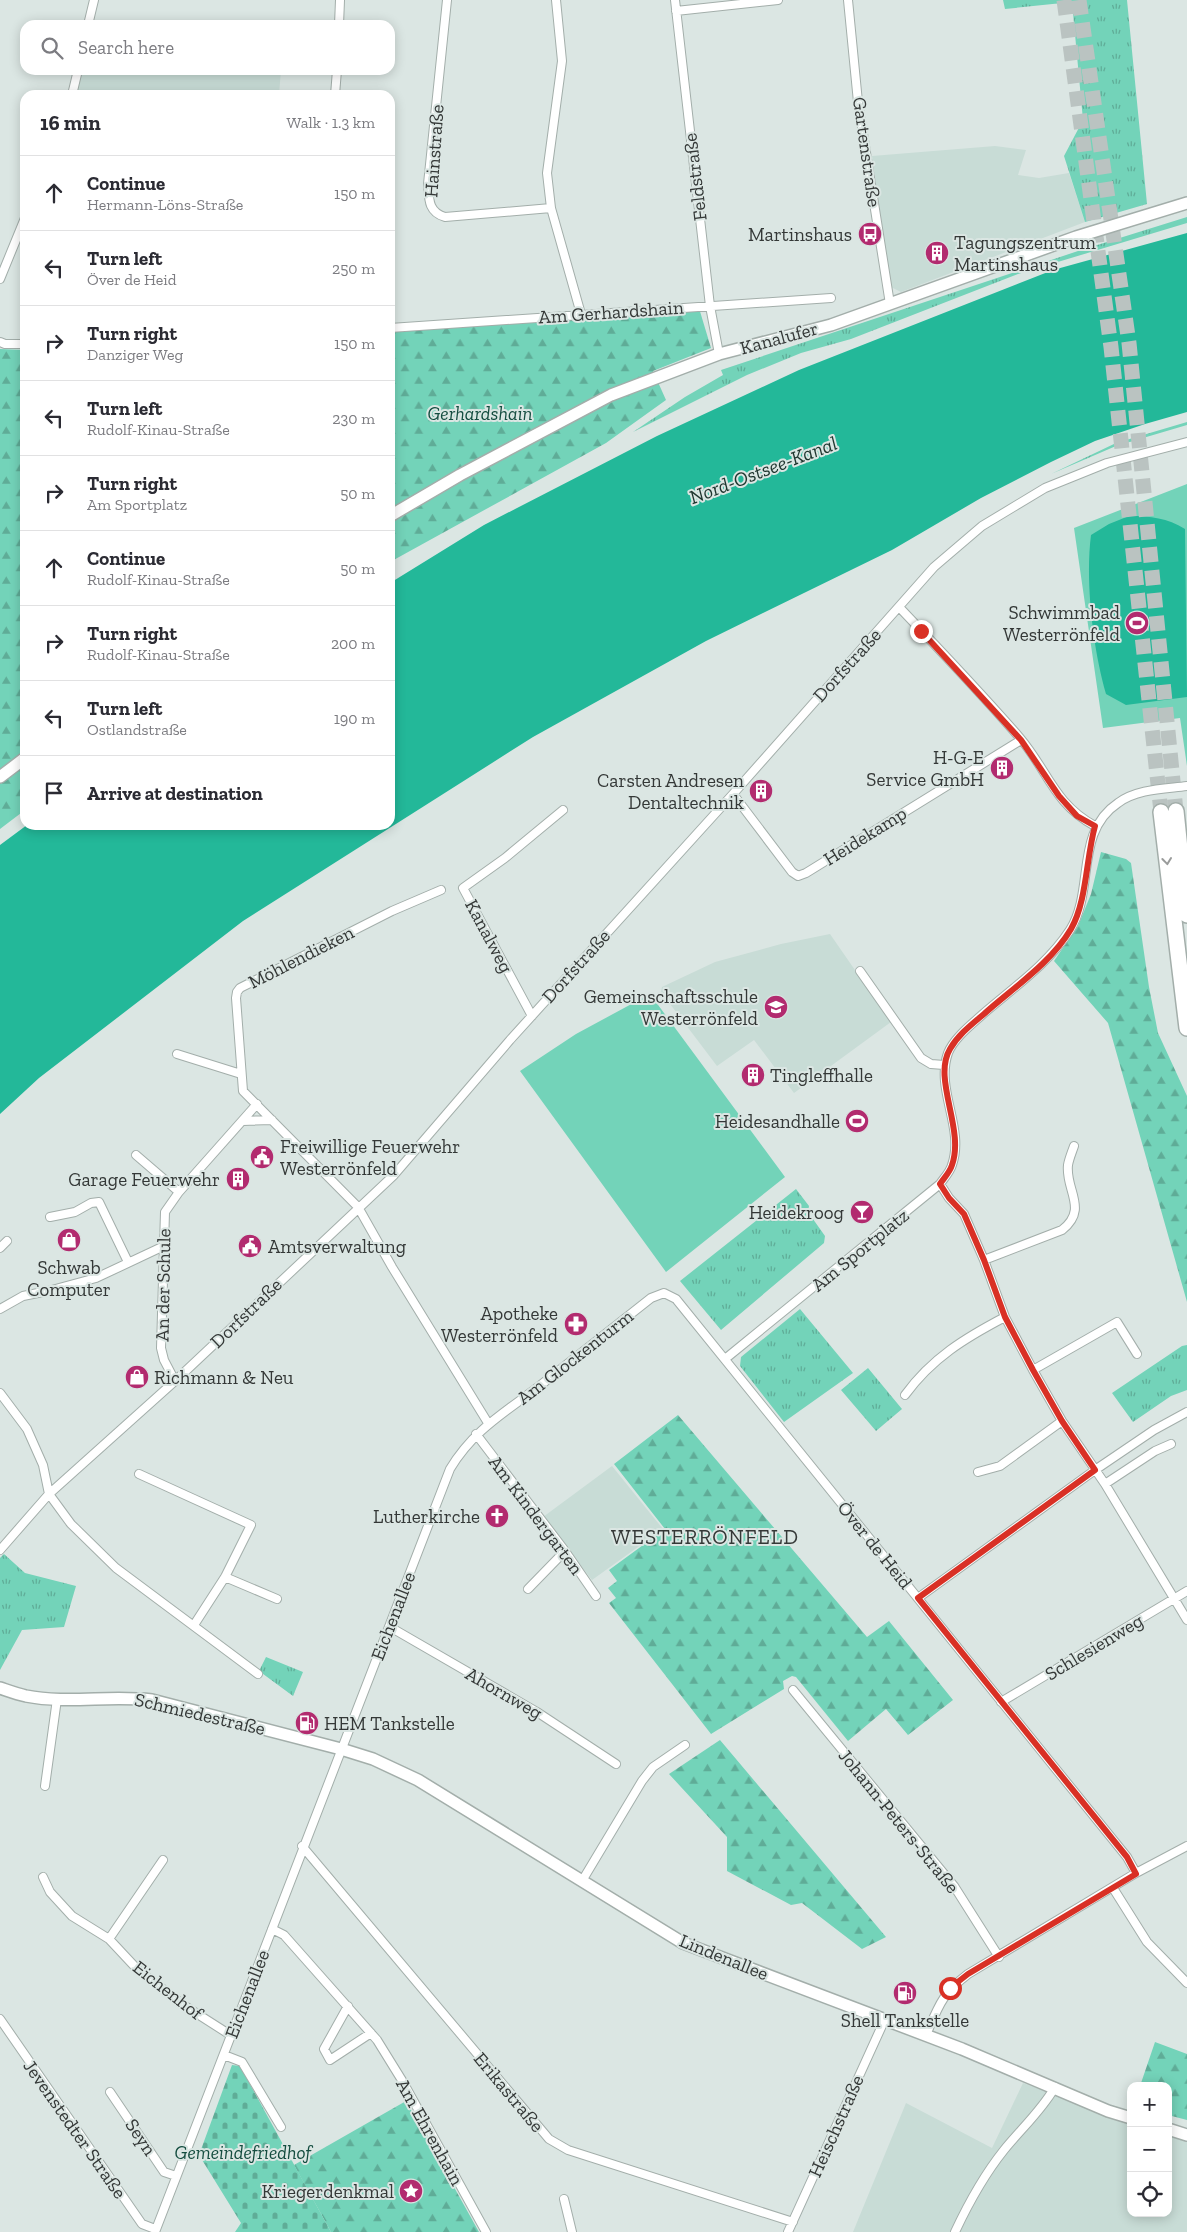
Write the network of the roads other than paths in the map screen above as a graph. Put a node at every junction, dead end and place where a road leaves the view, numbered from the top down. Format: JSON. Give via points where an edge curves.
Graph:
{"nodes":[{"id":1,"x":94,"y":0,"type":"edge"},
{"id":2,"x":340,"y":0,"type":"edge"},
{"id":3,"x":447,"y":0,"type":"edge"},
{"id":4,"x":556,"y":0,"type":"edge"},
{"id":5,"x":675,"y":0,"type":"edge"},
{"id":6,"x":778,"y":0,"type":"edge"},
{"id":7,"x":848,"y":0,"type":"edge"},
{"id":8,"x":676,"y":10,"type":"junction"},
{"id":9,"x":89,"y":20,"type":"edge"},
{"id":10,"x":339,"y":20,"type":"edge"},
{"id":11,"x":77,"y":75,"type":"edge"},
{"id":12,"x":337,"y":75,"type":"edge"},
{"id":13,"x":73,"y":90,"type":"edge"},
{"id":14,"x":335,"y":90,"type":"edge"},
{"id":15,"x":1187,"y":203,"type":"edge"},
{"id":16,"x":551,"y":208,"type":"junction"},
{"id":17,"x":20,"y":230,"type":"edge"},
{"id":18,"x":0,"y":280,"type":"edge"},
{"id":19,"x":831,"y":298,"type":"dead end"},
{"id":20,"x":890,"y":304,"type":"junction"},
{"id":21,"x":710,"y":306,"type":"junction"},
{"id":22,"x":580,"y":314,"type":"junction"},
{"id":23,"x":395,"y":328,"type":"edge"},
{"id":24,"x":0,"y":342,"type":"edge"},
{"id":25,"x":20,"y":344,"type":"edge"},
{"id":26,"x":719,"y":354,"type":"junction"},
{"id":27,"x":1187,"y":442,"type":"edge"},
{"id":28,"x":395,"y":513,"type":"edge"},
{"id":29,"x":898,"y":607,"type":"junction"},
{"id":30,"x":1021,"y":740,"type":"junction"},
{"id":31,"x":20,"y":762,"type":"edge"},
{"id":32,"x":0,"y":777,"type":"edge"},
{"id":33,"x":1187,"y":786,"type":"edge"},
{"id":34,"x":733,"y":794,"type":"junction"},
{"id":35,"x":563,"y":810,"type":"dead end"},
{"id":36,"x":1095,"y":826,"type":"junction"},
{"id":37,"x":441,"y":890,"type":"dead end"},
{"id":38,"x":1187,"y":915,"type":"edge"},
{"id":39,"x":860,"y":971,"type":"dead end"},
{"id":40,"x":532,"y":1016,"type":"junction"},
{"id":41,"x":1187,"y":1028,"type":"edge"},
{"id":42,"x":177,"y":1054,"type":"dead end"},
{"id":43,"x":944,"y":1065,"type":"junction"},
{"id":44,"x":242,"y":1074,"type":"junction"},
{"id":45,"x":256,"y":1104,"type":"junction"},
{"id":46,"x":272,"y":1120,"type":"junction"},
{"id":47,"x":243,"y":1121,"type":"junction"},
{"id":48,"x":1074,"y":1146,"type":"dead end"},
{"id":49,"x":136,"y":1155,"type":"dead end"},
{"id":50,"x":940,"y":1184,"type":"junction"},
{"id":51,"x":179,"y":1192,"type":"junction"},
{"id":52,"x":358,"y":1207,"type":"junction"},
{"id":53,"x":50,"y":1217,"type":"dead end"},
{"id":54,"x":7,"y":1241,"type":"dead end"},
{"id":55,"x":164,"y":1246,"type":"junction"},
{"id":56,"x":0,"y":1248,"type":"edge"},
{"id":57,"x":984,"y":1260,"type":"junction"},
{"id":58,"x":128,"y":1262,"type":"junction"},
{"id":59,"x":664,"y":1292,"type":"joint"},
{"id":60,"x":0,"y":1309,"type":"edge"},
{"id":61,"x":1005,"y":1317,"type":"junction"},
{"id":62,"x":1137,"y":1354,"type":"dead end"},
{"id":63,"x":725,"y":1359,"type":"junction"},
{"id":64,"x":1033,"y":1370,"type":"junction"},
{"id":65,"x":175,"y":1381,"type":"junction"},
{"id":66,"x":0,"y":1393,"type":"edge"},
{"id":67,"x":905,"y":1394,"type":"dead end"},
{"id":68,"x":1187,"y":1412,"type":"edge"},
{"id":69,"x":1062,"y":1421,"type":"junction"},
{"id":70,"x":488,"y":1423,"type":"junction"},
{"id":71,"x":476,"y":1434,"type":"junction"},
{"id":72,"x":1172,"y":1444,"type":"dead end"},
{"id":73,"x":1095,"y":1470,"type":"junction"},
{"id":74,"x":978,"y":1472,"type":"dead end"},
{"id":75,"x":139,"y":1474,"type":"dead end"},
{"id":76,"x":1105,"y":1484,"type":"junction"},
{"id":77,"x":49,"y":1494,"type":"junction"},
{"id":78,"x":0,"y":1550,"type":"edge"},
{"id":79,"x":565,"y":1551,"type":"junction"},
{"id":80,"x":225,"y":1577,"type":"junction"},
{"id":81,"x":528,"y":1589,"type":"dead end"},
{"id":82,"x":1187,"y":1591,"type":"edge"},
{"id":83,"x":596,"y":1596,"type":"dead end"},
{"id":84,"x":918,"y":1598,"type":"junction"},
{"id":85,"x":1174,"y":1598,"type":"junction"},
{"id":86,"x":277,"y":1600,"type":"dead end"},
{"id":87,"x":1187,"y":1620,"type":"edge"},
{"id":88,"x":194,"y":1625,"type":"junction"},
{"id":89,"x":390,"y":1627,"type":"junction"},
{"id":90,"x":258,"y":1674,"type":"dead end"},
{"id":91,"x":0,"y":1688,"type":"edge"},
{"id":92,"x":793,"y":1690,"type":"dead end"},
{"id":93,"x":57,"y":1699,"type":"junction"},
{"id":94,"x":1001,"y":1702,"type":"junction"},
{"id":95,"x":685,"y":1745,"type":"dead end"},
{"id":96,"x":341,"y":1748,"type":"junction"},
{"id":97,"x":616,"y":1764,"type":"dead end"},
{"id":98,"x":45,"y":1786,"type":"dead end"},
{"id":99,"x":302,"y":1846,"type":"junction"},
{"id":100,"x":1187,"y":1846,"type":"edge"},
{"id":101,"x":164,"y":1860,"type":"dead end"},
{"id":102,"x":1136,"y":1874,"type":"junction"},
{"id":103,"x":43,"y":1877,"type":"dead end"},
{"id":104,"x":582,"y":1881,"type":"junction"},
{"id":105,"x":1113,"y":1888,"type":"junction"},
{"id":106,"x":272,"y":1929,"type":"junction"},
{"id":107,"x":109,"y":1939,"type":"junction"},
{"id":108,"x":998,"y":1957,"type":"junction"},
{"id":109,"x":1187,"y":1983,"type":"edge"},
{"id":110,"x":348,"y":2006,"type":"junction"},
{"id":111,"x":0,"y":2019,"type":"edge"},
{"id":112,"x":885,"y":2019,"type":"junction"},
{"id":113,"x":371,"y":2034,"type":"junction"},
{"id":114,"x":926,"y":2035,"type":"junction"},
{"id":115,"x":232,"y":2036,"type":"junction"},
{"id":116,"x":224,"y":2055,"type":"junction"},
{"id":117,"x":1055,"y":2087,"type":"junction"},
{"id":118,"x":110,"y":2092,"type":"dead end"},
{"id":119,"x":1127,"y":2117,"type":"edge"},
{"id":120,"x":281,"y":2127,"type":"dead end"},
{"id":121,"x":1172,"y":2130,"type":"edge"},
{"id":122,"x":1187,"y":2134,"type":"edge"},
{"id":123,"x":176,"y":2176,"type":"junction"},
{"id":124,"x":564,"y":2199,"type":"dead end"},
{"id":125,"x":792,"y":2222,"type":"junction"},
{"id":126,"x":155,"y":2231,"type":"edge"},
{"id":127,"x":486,"y":2232,"type":"edge"},
{"id":128,"x":572,"y":2232,"type":"edge"},
{"id":129,"x":788,"y":2232,"type":"edge"},
{"id":130,"x":956,"y":2232,"type":"edge"}],
"edges":[{"from":1,"to":9,"type":"street"},
{"from":2,"to":10,"type":"street"},
{"from":3,"to":16,"type":"street","name":"Hainstraße","via":[[428,184],[430,205],[437,214],[445,216]]},
{"from":4,"to":16,"type":"street","via":[[562,61],[547,173]]},
{"from":5,"to":8,"type":"street","name":"Feldstraße"},
{"from":6,"to":8,"type":"street"},
{"from":7,"to":20,"type":"street","name":"Gartenstraße","via":[[858,102]]},
{"from":8,"to":21,"type":"street","name":"Feldstraße"},
{"from":11,"to":13,"type":"street"},
{"from":12,"to":14,"type":"street"},
{"from":15,"to":20,"type":"street","name":"Kanalufer","via":[[1076,236]]},
{"from":16,"to":22,"type":"street"},
{"from":17,"to":18,"type":"street"},
{"from":19,"to":21,"type":"street","name":"Am Gerhardshain"},
{"from":20,"to":26,"type":"street","name":"Kanalufer","via":[[831,325]]},
{"from":21,"to":22,"type":"street","name":"Am Gerhardshain"},
{"from":21,"to":26,"type":"street","name":"Feldstraße"},
{"from":22,"to":23,"type":"street","name":"Am Gerhardshain"},
{"from":24,"to":25,"type":"street"},
{"from":26,"to":28,"type":"street","name":"Kanalufer","via":[[578,411]]},
{"from":27,"to":29,"type":"street","name":"Dorfstraße","via":[[1107,464],[1045,488],[982,526],[925,575]]},
{"from":29,"to":30,"type":"street"},
{"from":29,"to":34,"type":"street","name":"Dorfstraße"},
{"from":30,"to":34,"type":"street","name":"Heidekamp","via":[[798,876]]},
{"from":30,"to":36,"type":"street","via":[[1059,796],[1077,816]]},
{"from":31,"to":32,"type":"street"},
{"from":33,"to":36,"type":"street","via":[[1142,792],[1118,803]]},
{"from":34,"to":40,"type":"street","name":"Dorfstraße"},
{"from":35,"to":40,"type":"street","name":"Kanalweg","via":[[463,888]]},
{"from":36,"to":43,"type":"street","via":[[1080,905],[1071,929],[1049,957],[964,1031],[949,1050]]},
{"from":37,"to":44,"type":"street","name":"Möhlendieken","via":[[392,911],[240,988],[236,998]]},
{"from":38,"to":41,"type":"highway","one_way":true,"via":[[1168,811]]},
{"from":39,"to":43,"type":"street","via":[[921,1058],[931,1064]]},
{"from":40,"to":52,"type":"street","name":"Dorfstraße","via":[[394,1175]]},
{"from":42,"to":44,"type":"street"},
{"from":43,"to":50,"type":"street","name":"Am Sportplatz","via":[[956,1148],[952,1167]]},
{"from":44,"to":45,"type":"street","name":"Möhlendieken","via":[[243,1091]]},
{"from":45,"to":46,"type":"street","name":"Möhlendieken"},
{"from":45,"to":47,"type":"street","name":"An der Schule"},
{"from":46,"to":47,"type":"street"},
{"from":46,"to":52,"type":"street","name":"Möhlendieken"},
{"from":47,"to":51,"type":"street","name":"An der Schule"},
{"from":48,"to":57,"type":"street","via":[[1068,1166],[1075,1212],[1071,1223],[1062,1230]]},
{"from":49,"to":51,"type":"street"},
{"from":50,"to":57,"type":"street","via":[[964,1214]]},
{"from":50,"to":63,"type":"street","name":"Am Sportplatz"},
{"from":51,"to":55,"type":"street","name":"An der Schule","via":[[164,1212]]},
{"from":52,"to":65,"type":"street","name":"Dorfstraße"},
{"from":52,"to":70,"type":"street"},
{"from":53,"to":58,"type":"street","via":[[75,1212],[99,1202]]},
{"from":54,"to":56,"type":"street"},
{"from":55,"to":58,"type":"street"},
{"from":55,"to":65,"type":"street","name":"An der Schule","via":[[162,1348],[164,1360]]},
{"from":57,"to":61,"type":"street"},
{"from":58,"to":60,"type":"street","via":[[96,1278],[23,1296]]},
{"from":59,"to":63,"type":"street","name":"Över de Heid","via":[[676,1300]]},
{"from":59,"to":70,"type":"street","name":"Am Glockenturm","via":[[650,1298]]},
{"from":61,"to":64,"type":"street"},
{"from":61,"to":67,"type":"street","via":[[963,1339],[920,1374]]},
{"from":62,"to":64,"type":"street","via":[[1117,1322]]},
{"from":63,"to":84,"type":"street","name":"Över de Heid"},
{"from":64,"to":69,"type":"street"},
{"from":65,"to":77,"type":"street","name":"Dorfstraße"},
{"from":66,"to":77,"type":"street","via":[[27,1429],[42,1465]]},
{"from":68,"to":73,"type":"street"},
{"from":69,"to":73,"type":"street"},
{"from":69,"to":74,"type":"street","via":[[1000,1466]]},
{"from":70,"to":71,"type":"street","name":"Eichenallee"},
{"from":71,"to":79,"type":"street","name":"Am Kindergarten"},
{"from":71,"to":89,"type":"street","name":"Eichenallee","via":[[450,1469]]},
{"from":72,"to":76,"type":"street","via":[[1155,1451]]},
{"from":73,"to":76,"type":"street"},
{"from":73,"to":84,"type":"street"},
{"from":75,"to":80,"type":"street","via":[[251,1525]]},
{"from":76,"to":85,"type":"street"},
{"from":77,"to":78,"type":"street","name":"Dorfstraße"},
{"from":77,"to":88,"type":"street","via":[[71,1524],[116,1568]]},
{"from":79,"to":81,"type":"street"},
{"from":79,"to":83,"type":"street","name":"Am Kindergarten"},
{"from":80,"to":86,"type":"street"},
{"from":80,"to":88,"type":"street"},
{"from":82,"to":85,"type":"street","name":"Schlesienweg"},
{"from":84,"to":94,"type":"street","name":"Över de Heid"},
{"from":85,"to":87,"type":"street"},
{"from":85,"to":94,"type":"street","name":"Schlesienweg"},
{"from":88,"to":90,"type":"street"},
{"from":89,"to":96,"type":"street","name":"Eichenallee"},
{"from":89,"to":97,"type":"street","name":"Ahornweg","via":[[537,1712]]},
{"from":91,"to":93,"type":"street","name":"Schmiedestraße","via":[[27,1696]]},
{"from":92,"to":108,"type":"street","name":"Johann-Peters-Straße","via":[[954,1886]]},
{"from":93,"to":96,"type":"street","name":"Schmiedestraße","via":[[129,1697],[152,1700]]},
{"from":93,"to":98,"type":"street"},
{"from":94,"to":102,"type":"street","name":"Över de Heid","via":[[1127,1857]]},
{"from":95,"to":104,"type":"street","via":[[642,1781]]},
{"from":96,"to":99,"type":"street","name":"Eichenallee"},
{"from":96,"to":104,"type":"street","name":"Lindenallee","via":[[418,1780]]},
{"from":99,"to":106,"type":"street","name":"Eichenallee"},
{"from":99,"to":125,"type":"street","name":"Erikastraße","via":[[549,2139],[568,2150]]},
{"from":100,"to":102,"type":"street"},
{"from":101,"to":107,"type":"street"},
{"from":102,"to":105,"type":"street"},
{"from":103,"to":107,"type":"street","name":"Eichenhof","via":[[50,1892],[72,1916]]},
{"from":104,"to":112,"type":"street","name":"Lindenallee","via":[[683,1943]]},
{"from":105,"to":108,"type":"street"},
{"from":105,"to":109,"type":"street","via":[[1147,1942]]},
{"from":106,"to":110,"type":"street","name":"Am Ehrenhain","via":[[284,1935]]},
{"from":106,"to":115,"type":"street","name":"Eichenallee"},
{"from":107,"to":115,"type":"street","name":"Eichenhof","via":[[138,1970]]},
{"from":108,"to":114,"type":"street","via":[[950,1988]]},
{"from":110,"to":113,"type":"street","name":"Am Ehrenhain"},
{"from":110,"to":113,"type":"street","via":[[324,2049],[330,2060]]},
{"from":111,"to":126,"type":"street","name":"Jevenstedter Straße","via":[[142,2224]]},
{"from":112,"to":114,"type":"street","name":"Lindenallee"},
{"from":112,"to":125,"type":"street","name":"Heischstraße"},
{"from":113,"to":127,"type":"street","name":"Am Ehrenhain","via":[[403,2082]]},
{"from":114,"to":117,"type":"street","name":"Lindenallee"},
{"from":115,"to":116,"type":"street","name":"Eichenallee"},
{"from":116,"to":120,"type":"street","name":"Eichenallee","via":[[242,2062]]},
{"from":116,"to":123,"type":"street","name":"Eichenallee"},
{"from":117,"to":119,"type":"street","name":"Lindenallee"},
{"from":117,"to":130,"type":"street","via":[[973,2194]]},
{"from":118,"to":123,"type":"street","name":"Seyn","via":[[164,2172]]},
{"from":121,"to":122,"type":"street"},
{"from":123,"to":126,"type":"street","name":"Eichenallee"},
{"from":124,"to":128,"type":"street"},
{"from":125,"to":129,"type":"street","name":"Heischstraße"}]}
